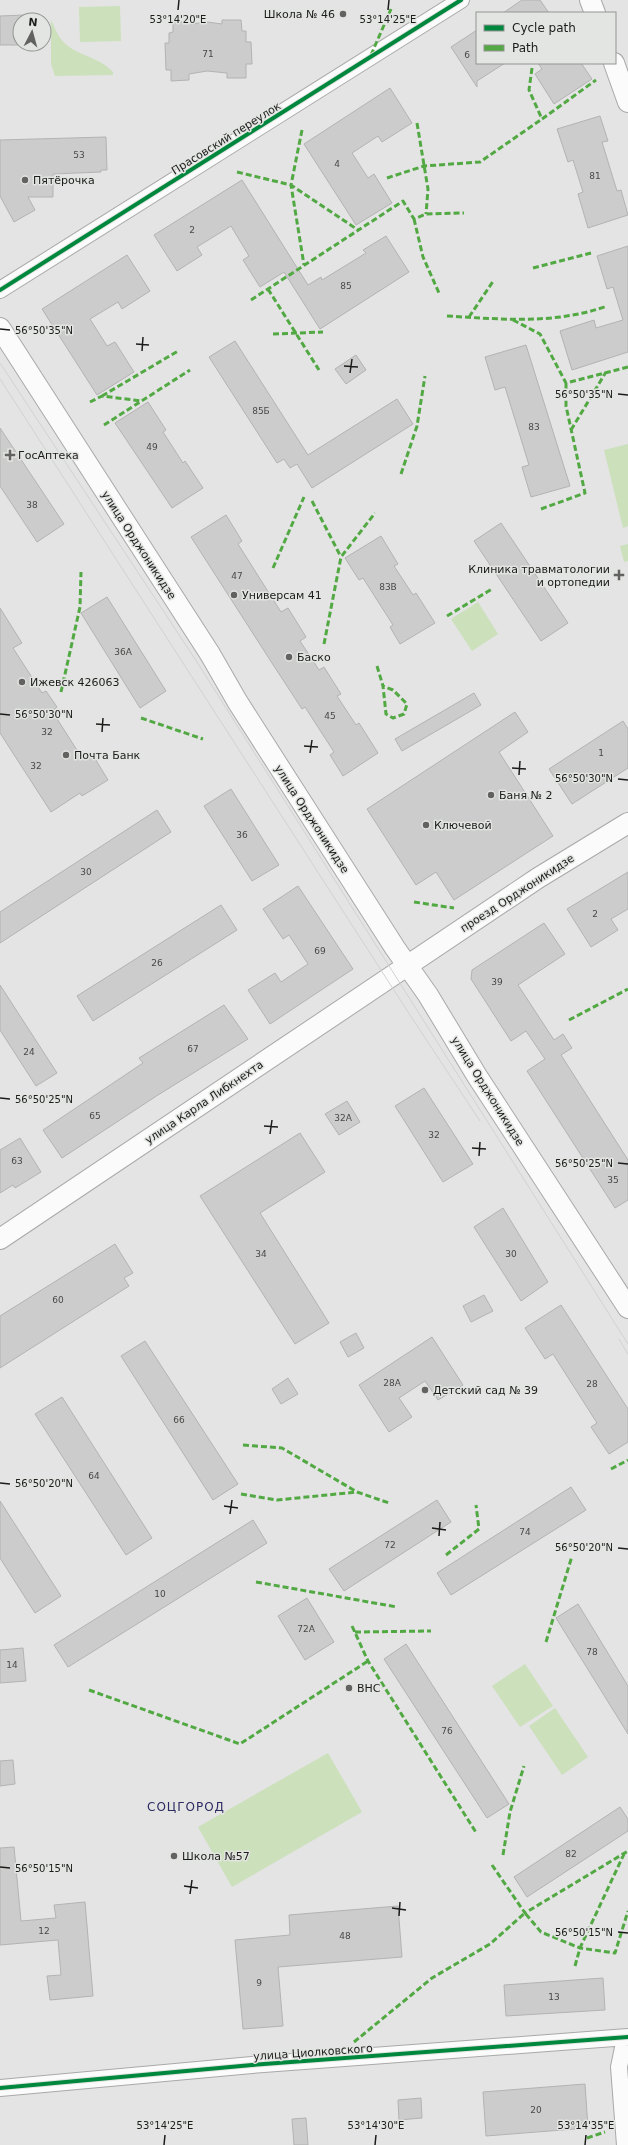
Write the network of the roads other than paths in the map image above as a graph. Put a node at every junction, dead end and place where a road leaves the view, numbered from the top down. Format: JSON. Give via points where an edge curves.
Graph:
{"nodes":[{"id":1,"x":461,"y":0,"type":"edge"},
{"id":2,"x":590,"y":0,"type":"edge"},
{"id":3,"x":595,"y":12,"type":"edge"},
{"id":4,"x":614,"y":64,"type":"edge"},
{"id":5,"x":628,"y":102,"type":"edge"},
{"id":6,"x":0,"y":290,"type":"edge"},
{"id":7,"x":0,"y":328,"type":"edge"},
{"id":8,"x":628,"y":823,"type":"edge"},
{"id":9,"x":408,"y":966,"type":"junction"},
{"id":10,"x":0,"y":1239,"type":"edge"},
{"id":11,"x":628,"y":1308,"type":"edge"},
{"id":12,"x":626,"y":2038,"type":"edge"},
{"id":13,"x":0,"y":2088,"type":"edge"},
{"id":14,"x":625,"y":2145,"type":"edge"}],
"edges":[{"from":1,"to":6,"type":"street","name":"Прасовский переулок"},
{"from":2,"to":3,"type":"main road"},
{"from":4,"to":5,"type":"main road"},
{"from":7,"to":9,"type":"main road","name":"улица Орджоникидзе","via":[[210,654],[237,701],[390,942]]},
{"from":8,"to":9,"type":"main road","name":"проезд Орджоникидзе","via":[[538,878]]},
{"from":9,"to":10,"type":"main road","name":"улица Карла Либкнехта"},
{"from":9,"to":11,"type":"main road","name":"улица Орджоникидзе"},
{"from":12,"to":13,"type":"street","name":"улица Циолковского","via":[[267,2064]]},
{"from":12,"to":14,"type":"street","via":[[619,2067]]}]}
